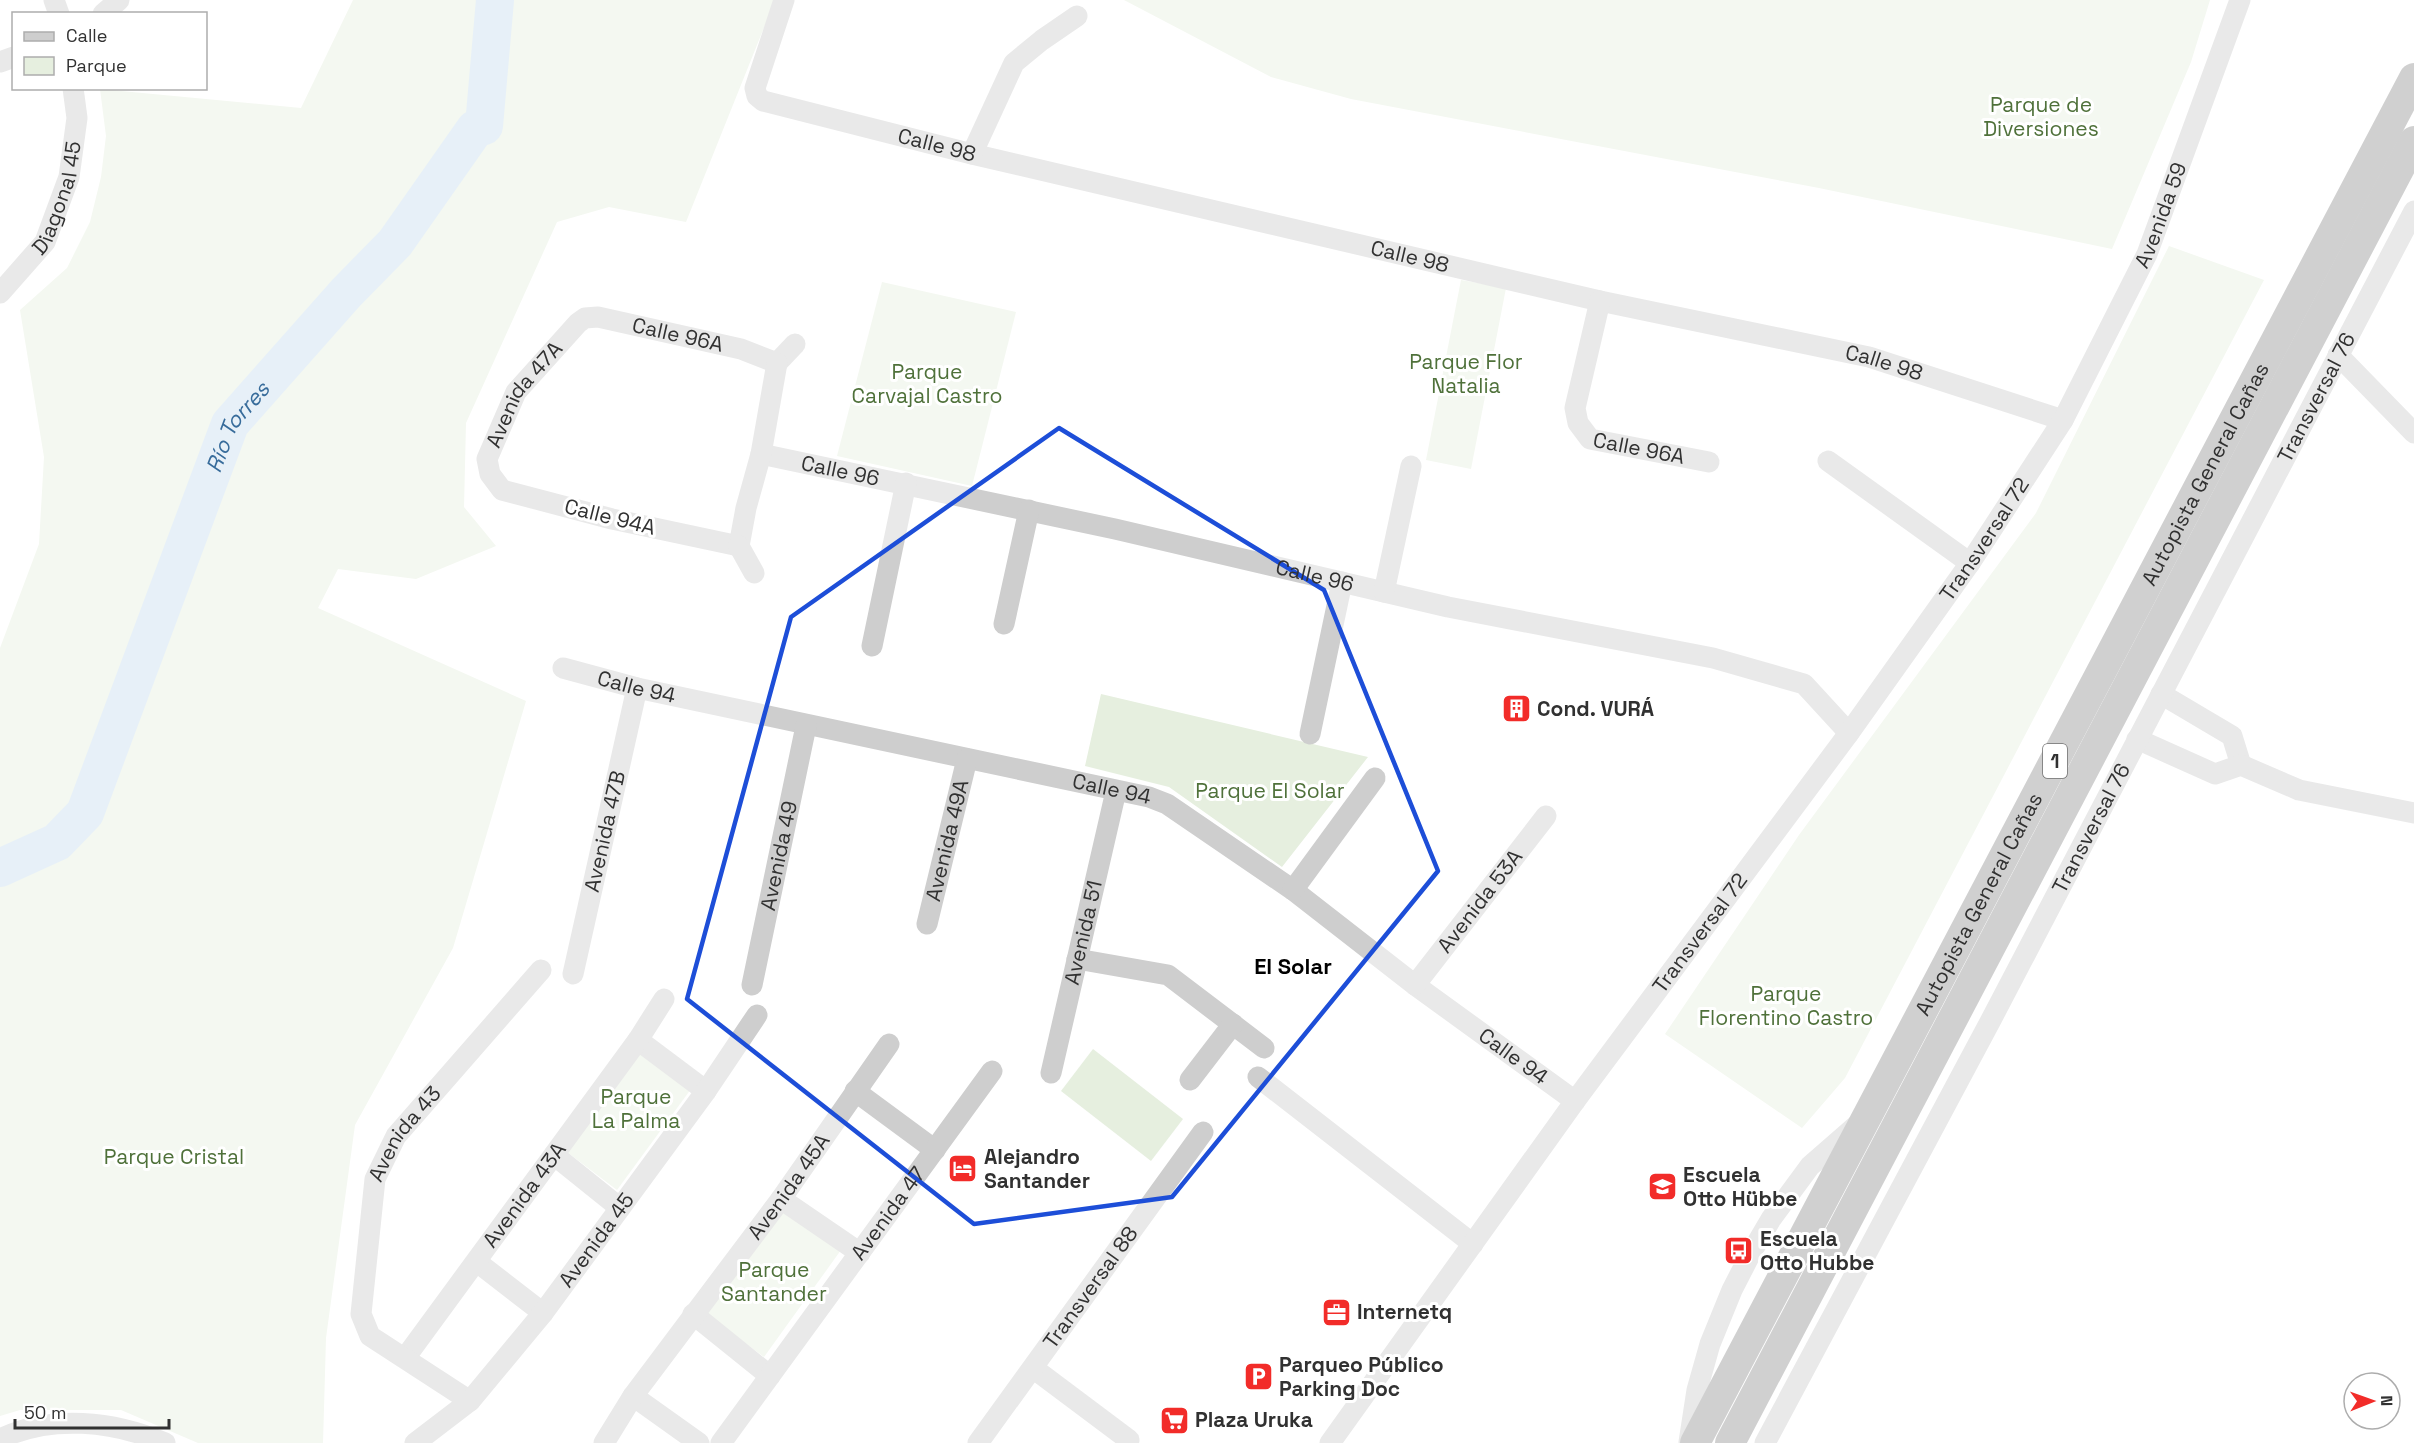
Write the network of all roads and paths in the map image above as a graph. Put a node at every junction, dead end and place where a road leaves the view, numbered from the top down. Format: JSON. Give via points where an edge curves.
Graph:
{"nodes":[{"id":1,"x":118,"y":0,"type":"edge"},
{"id":2,"x":784,"y":0,"type":"edge"},
{"id":3,"x":2240,"y":0,"type":"edge"},
{"id":4,"x":106,"y":12,"type":"edge"},
{"id":5,"x":1077,"y":16,"type":"dead end"},
{"id":6,"x":2414,"y":78,"type":"edge"},
{"id":7,"x":73,"y":90,"type":"edge"},
{"id":8,"x":2414,"y":141,"type":"edge"},
{"id":9,"x":972,"y":154,"type":"junction"},
{"id":10,"x":2414,"y":211,"type":"edge"},
{"id":11,"x":0,"y":293,"type":"edge"},
{"id":12,"x":1600,"y":301,"type":"junction"},
{"id":13,"x":578,"y":323,"type":"joint"},
{"id":14,"x":795,"y":344,"type":"dead end"},
{"id":15,"x":2338,"y":355,"type":"junction"},
{"id":16,"x":777,"y":363,"type":"junction"},
{"id":17,"x":2062,"y":420,"type":"junction"},
{"id":18,"x":2414,"y":433,"type":"edge"},
{"id":19,"x":761,"y":454,"type":"junction"},
{"id":20,"x":1828,"y":461,"type":"dead end"},
{"id":21,"x":1709,"y":462,"type":"dead end"},
{"id":22,"x":1411,"y":466,"type":"dead end"},
{"id":23,"x":490,"y":474,"type":"joint"},
{"id":24,"x":906,"y":483,"type":"junction"},
{"id":25,"x":1029,"y":510,"type":"junction"},
{"id":26,"x":739,"y":546,"type":"junction"},
{"id":27,"x":1970,"y":563,"type":"junction"},
{"id":28,"x":754,"y":573,"type":"dead end"},
{"id":29,"x":1342,"y":582,"type":"junction"},
{"id":30,"x":1384,"y":592,"type":"junction"},
{"id":31,"x":1004,"y":624,"type":"dead end"},
{"id":32,"x":872,"y":646,"type":"dead end"},
{"id":33,"x":563,"y":668,"type":"dead end"},
{"id":34,"x":637,"y":688,"type":"junction"},
{"id":35,"x":2161,"y":694,"type":"junction"},
{"id":36,"x":806,"y":726,"type":"junction"},
{"id":37,"x":1849,"y":733,"type":"junction"},
{"id":38,"x":1310,"y":734,"type":"dead end"},
{"id":39,"x":2137,"y":739,"type":"junction"},
{"id":40,"x":967,"y":759,"type":"junction"},
{"id":41,"x":2241,"y":765,"type":"junction"},
{"id":42,"x":1376,"y":778,"type":"dead end"},
{"id":43,"x":1116,"y":791,"type":"junction"},
{"id":44,"x":2414,"y":813,"type":"edge"},
{"id":45,"x":1546,"y":816,"type":"dead end"},
{"id":46,"x":1293,"y":890,"type":"junction"},
{"id":47,"x":927,"y":924,"type":"dead end"},
{"id":48,"x":1077,"y":959,"type":"junction"},
{"id":49,"x":541,"y":970,"type":"dead end"},
{"id":50,"x":573,"y":975,"type":"dead end"},
{"id":51,"x":752,"y":985,"type":"dead end"},
{"id":52,"x":1415,"y":985,"type":"junction"},
{"id":53,"x":664,"y":999,"type":"dead end"},
{"id":54,"x":757,"y":1015,"type":"dead end"},
{"id":55,"x":1233,"y":1024,"type":"junction"},
{"id":56,"x":638,"y":1040,"type":"junction"},
{"id":57,"x":889,"y":1044,"type":"dead end"},
{"id":58,"x":1264,"y":1048,"type":"dead end"},
{"id":59,"x":992,"y":1071,"type":"dead end"},
{"id":60,"x":1051,"y":1073,"type":"dead end"},
{"id":61,"x":1258,"y":1077,"type":"dead end"},
{"id":62,"x":1190,"y":1080,"type":"dead end"},
{"id":63,"x":855,"y":1091,"type":"junction"},
{"id":64,"x":706,"y":1092,"type":"junction"},
{"id":65,"x":1575,"y":1101,"type":"junction"},
{"id":66,"x":1870,"y":1113,"type":"junction"},
{"id":67,"x":1203,"y":1132,"type":"dead end"},
{"id":68,"x":935,"y":1149,"type":"junction"},
{"id":69,"x":554,"y":1155,"type":"junction"},
{"id":70,"x":781,"y":1199,"type":"junction"},
{"id":71,"x":620,"y":1208,"type":"junction"},
{"id":72,"x":1473,"y":1244,"type":"junction"},
{"id":73,"x":860,"y":1253,"type":"junction"},
{"id":74,"x":477,"y":1262,"type":"junction"},
{"id":75,"x":543,"y":1313,"type":"junction"},
{"id":76,"x":693,"y":1314,"type":"junction"},
{"id":77,"x":405,"y":1358,"type":"junction"},
{"id":78,"x":1033,"y":1368,"type":"junction"},
{"id":79,"x":770,"y":1376,"type":"junction"},
{"id":80,"x":633,"y":1396,"type":"junction"},
{"id":81,"x":470,"y":1401,"type":"junction"},
{"id":82,"x":5,"y":1439,"type":"edge"},
{"id":83,"x":1129,"y":1440,"type":"dead end"},
{"id":84,"x":165,"y":1443,"type":"edge"},
{"id":85,"x":415,"y":1443,"type":"edge"},
{"id":86,"x":604,"y":1443,"type":"edge"},
{"id":87,"x":699,"y":1443,"type":"edge"},
{"id":88,"x":721,"y":1443,"type":"edge"},
{"id":89,"x":978,"y":1443,"type":"edge"},
{"id":90,"x":1330,"y":1443,"type":"edge"},
{"id":91,"x":1689,"y":1443,"type":"edge"},
{"id":92,"x":1695,"y":1443,"type":"edge"},
{"id":93,"x":1730,"y":1443,"type":"edge"},
{"id":94,"x":1765,"y":1443,"type":"edge"}],
"edges":[{"from":1,"to":4,"type":"street"},
{"from":2,"to":9,"type":"street","name":"Calle 98","via":[[755,88],[763,101]]},
{"from":3,"to":17,"type":"street","name":"Avenida 59","via":[[2146,254]]},
{"from":5,"to":9,"type":"street","via":[[1014,63]]},
{"from":6,"to":66,"type":"highway","name":"Autopista General Cañas","number":"1"},
{"from":7,"to":11,"type":"street","name":"Diagonal 45","via":[[77,118],[69,177],[45,242]]},
{"from":8,"to":93,"type":"highway","name":"Autopista General Cañas","number":"1"},
{"from":9,"to":12,"type":"street","name":"Calle 98"},
{"from":10,"to":15,"type":"street","name":"Transversal 76"},
{"from":12,"to":17,"type":"street","name":"Calle 98","via":[[1869,357]]},
{"from":12,"to":21,"type":"street","name":"Calle 96A","via":[[1575,408],[1578,423],[1590,439]]},
{"from":13,"to":16,"type":"street","name":"Calle 96A","via":[[598,317],[741,349]]},
{"from":13,"to":23,"type":"street","name":"Avenida 47A","via":[[516,392],[487,459]]},
{"from":14,"to":16,"type":"street"},
{"from":15,"to":18,"type":"street"},
{"from":15,"to":35,"type":"street","name":"Transversal 76"},
{"from":16,"to":19,"type":"street"},
{"from":17,"to":27,"type":"street","name":"Transversal 72"},
{"from":19,"to":24,"type":"street","name":"Calle 96"},
{"from":19,"to":26,"type":"street"},
{"from":20,"to":27,"type":"street"},
{"from":22,"to":30,"type":"street"},
{"from":23,"to":26,"type":"street","name":"Calle 94A","via":[[502,490]]},
{"from":24,"to":25,"type":"street","name":"Calle 96"},
{"from":24,"to":32,"type":"street"},
{"from":25,"to":29,"type":"street","name":"Calle 96"},
{"from":25,"to":31,"type":"street"},
{"from":26,"to":28,"type":"street"},
{"from":27,"to":37,"type":"street","name":"Transversal 72"},
{"from":29,"to":30,"type":"street","name":"Calle 96"},
{"from":29,"to":38,"type":"street"},
{"from":30,"to":37,"type":"street","name":"Calle 96","via":[[1713,658],[1804,684]]},
{"from":33,"to":34,"type":"street","name":"Calle 94"},
{"from":34,"to":36,"type":"street","name":"Calle 94"},
{"from":34,"to":50,"type":"street","name":"Avenida 47B"},
{"from":35,"to":39,"type":"street","name":"Transversal 76"},
{"from":35,"to":41,"type":"street","via":[[2232,736]]},
{"from":36,"to":40,"type":"street","name":"Calle 94"},
{"from":36,"to":51,"type":"street","name":"Avenida 49"},
{"from":37,"to":65,"type":"street","name":"Transversal 72"},
{"from":39,"to":41,"type":"street","via":[[2215,774]]},
{"from":39,"to":94,"type":"street","name":"Transversal 76"},
{"from":40,"to":43,"type":"street","name":"Calle 94"},
{"from":40,"to":47,"type":"street","name":"Avenida 49A"},
{"from":41,"to":44,"type":"street","via":[[2300,790]]},
{"from":42,"to":46,"type":"street"},
{"from":43,"to":46,"type":"street","name":"Calle 94","via":[[1167,804]]},
{"from":43,"to":48,"type":"street","name":"Avenida 51"},
{"from":45,"to":52,"type":"street","name":"Avenida 53A"},
{"from":46,"to":52,"type":"street","name":"Calle 94"},
{"from":48,"to":55,"type":"street","via":[[1168,975]]},
{"from":48,"to":60,"type":"street","name":"Avenida 51"},
{"from":49,"to":77,"type":"street","name":"Avenida 43","via":[[396,1136],[375,1179],[361,1314],[370,1336]]},
{"from":52,"to":65,"type":"street","name":"Calle 94"},
{"from":53,"to":56,"type":"street","name":"Avenida 43A"},
{"from":54,"to":64,"type":"street","name":"Avenida 45"},
{"from":55,"to":58,"type":"street"},
{"from":55,"to":62,"type":"street"},
{"from":56,"to":64,"type":"street"},
{"from":56,"to":69,"type":"street","name":"Avenida 43A"},
{"from":57,"to":63,"type":"street","name":"Avenida 45A"},
{"from":59,"to":68,"type":"street","name":"Avenida 47"},
{"from":61,"to":72,"type":"street"},
{"from":63,"to":68,"type":"street"},
{"from":63,"to":70,"type":"street","name":"Avenida 45A"},
{"from":64,"to":71,"type":"street","name":"Avenida 45"},
{"from":65,"to":72,"type":"street","name":"Transversal 72"},
{"from":66,"to":91,"type":"street","via":[[1810,1166],[1751,1252],[1710,1344],[1697,1390]]},
{"from":66,"to":92,"type":"highway","name":"Autopista General Cañas","number":"1"},
{"from":67,"to":78,"type":"street","name":"Transversal 88"},
{"from":68,"to":73,"type":"street","name":"Avenida 47"},
{"from":69,"to":71,"type":"street"},
{"from":69,"to":74,"type":"street","name":"Avenida 43A"},
{"from":70,"to":73,"type":"street"},
{"from":70,"to":76,"type":"street","name":"Avenida 45A"},
{"from":71,"to":75,"type":"street","name":"Avenida 45"},
{"from":72,"to":90,"type":"street","name":"Transversal 72"},
{"from":73,"to":79,"type":"street","name":"Avenida 47"},
{"from":74,"to":75,"type":"street"},
{"from":74,"to":77,"type":"street","name":"Avenida 43A"},
{"from":75,"to":81,"type":"street","name":"Avenida 45"},
{"from":76,"to":79,"type":"street"},
{"from":76,"to":80,"type":"street","name":"Avenida 45A"},
{"from":77,"to":81,"type":"street"},
{"from":78,"to":83,"type":"street"},
{"from":78,"to":89,"type":"street","name":"Transversal 88"},
{"from":79,"to":88,"type":"street","name":"Avenida 47"},
{"from":80,"to":86,"type":"street","name":"Avenida 45A"},
{"from":80,"to":87,"type":"street"},
{"from":81,"to":85,"type":"street","name":"Avenida 45"},
{"from":82,"to":84,"type":"street","via":[[29,1427],[81,1423],[146,1435]]}]}
